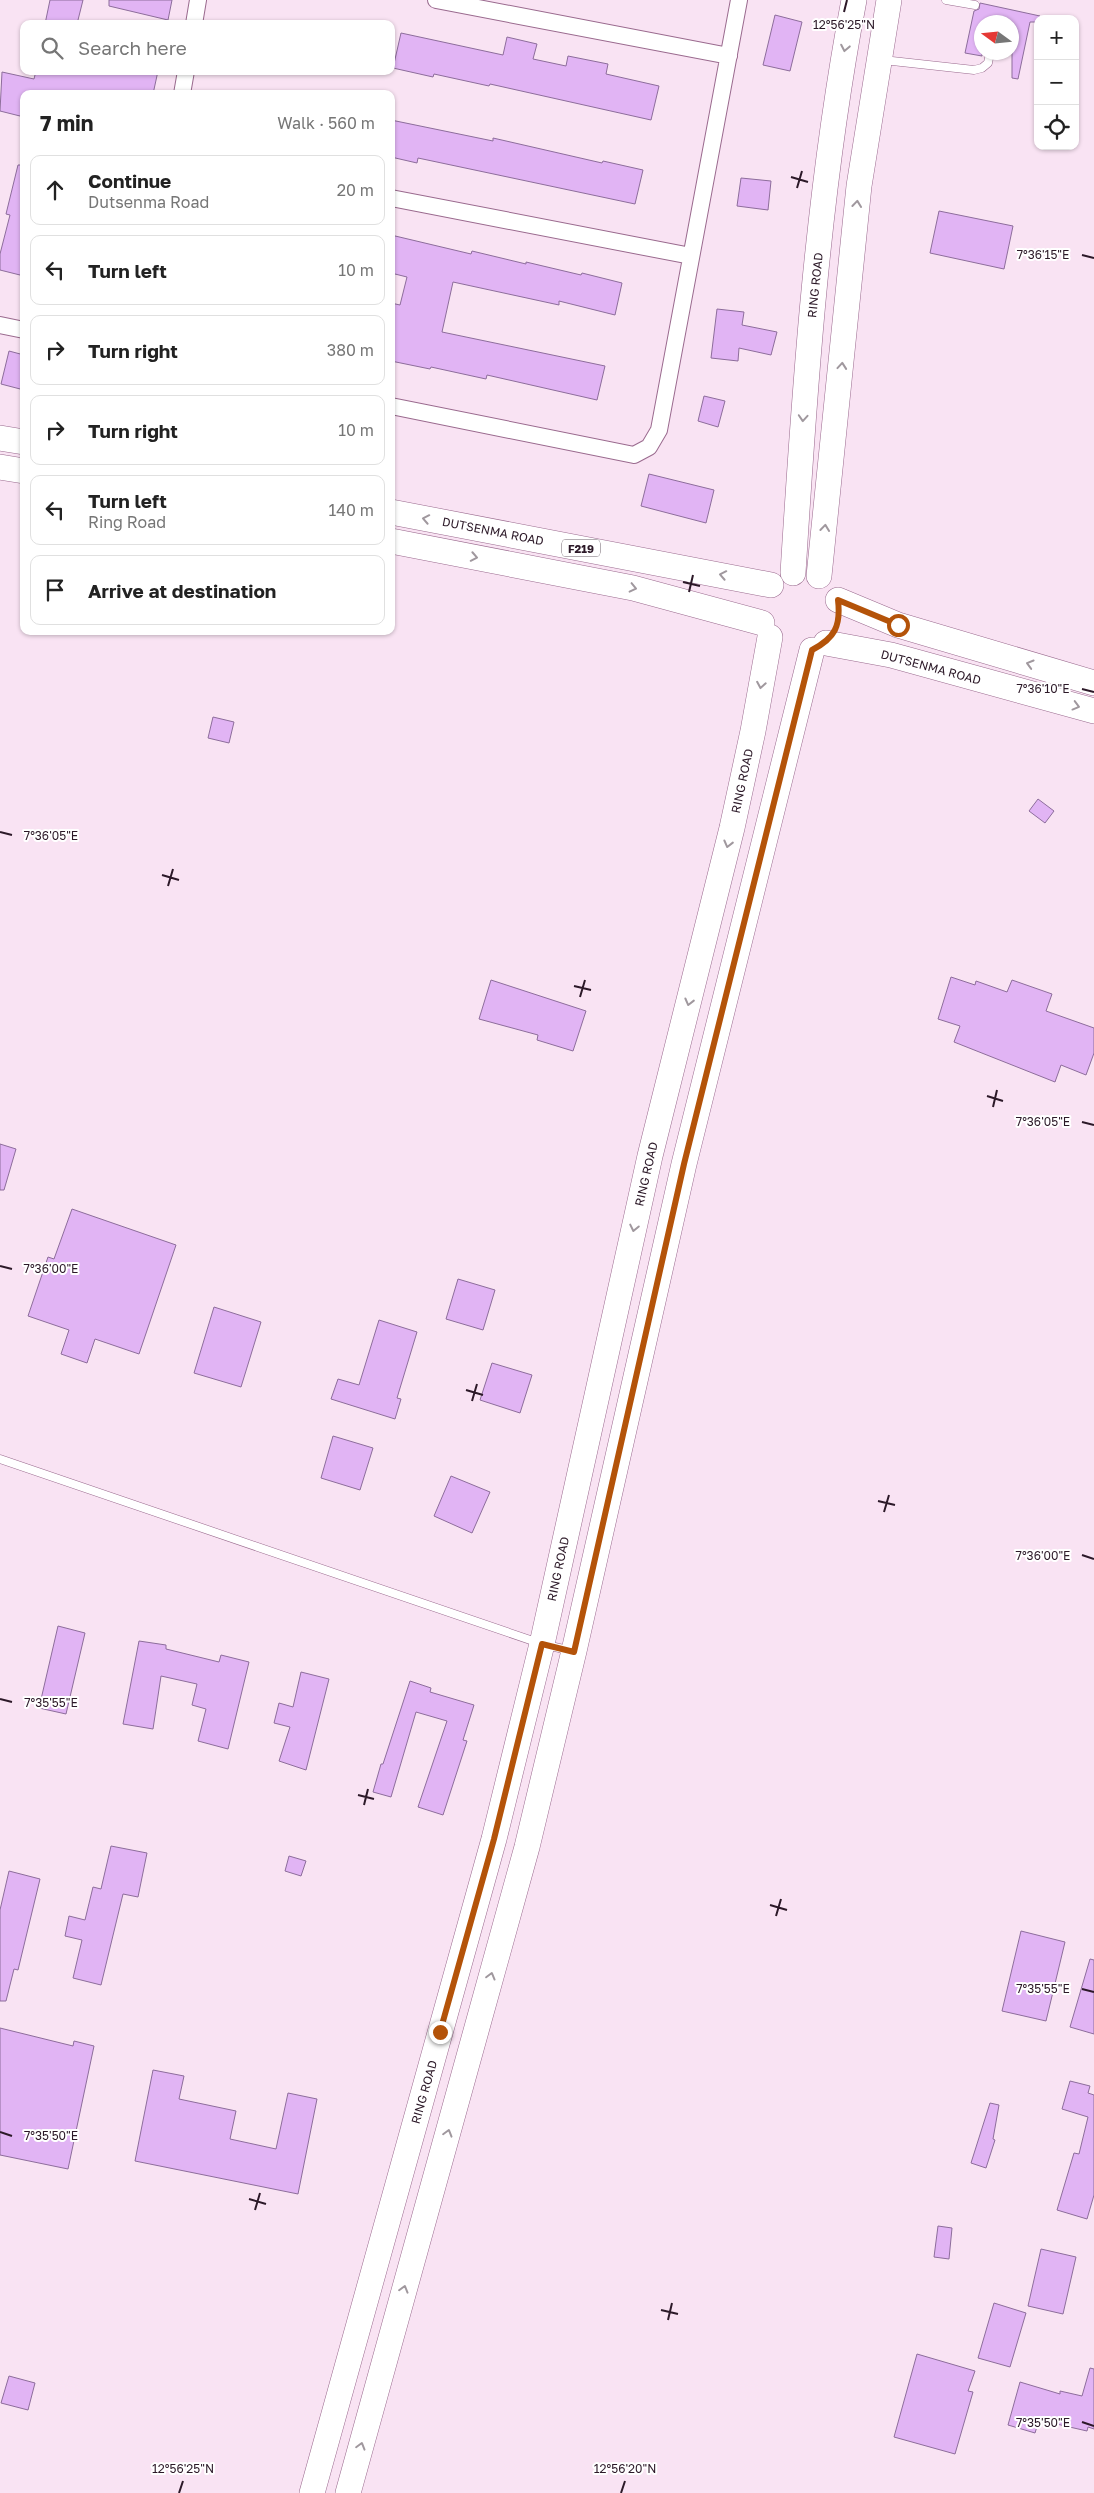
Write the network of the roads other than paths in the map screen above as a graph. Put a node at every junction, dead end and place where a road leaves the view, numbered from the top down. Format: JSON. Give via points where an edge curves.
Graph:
{"nodes":[{"id":1,"x":198,"y":0,"type":"edge"},
{"id":2,"x":436,"y":0,"type":"edge"},
{"id":3,"x":739,"y":0,"type":"edge"},
{"id":4,"x":854,"y":0,"type":"edge"},
{"id":5,"x":889,"y":0,"type":"edge"},
{"id":6,"x":946,"y":0,"type":"edge"},
{"id":7,"x":975,"y":5,"type":"dead end"},
{"id":8,"x":195,"y":20,"type":"edge"},
{"id":9,"x":729,"y":56,"type":"junction"},
{"id":10,"x":879,"y":59,"type":"junction"},
{"id":11,"x":989,"y":60,"type":"edge"},
{"id":12,"x":185,"y":75,"type":"edge"},
{"id":13,"x":183,"y":90,"type":"edge"},
{"id":14,"x":395,"y":199,"type":"edge"},
{"id":15,"x":691,"y":256,"type":"junction"},
{"id":16,"x":0,"y":326,"type":"edge"},
{"id":17,"x":20,"y":329,"type":"edge"},
{"id":18,"x":395,"y":407,"type":"edge"},
{"id":19,"x":0,"y":438,"type":"edge"},
{"id":20,"x":20,"y":441,"type":"edge"},
{"id":21,"x":0,"y":467,"type":"edge"},
{"id":22,"x":20,"y":470,"type":"edge"},
{"id":23,"x":395,"y":513,"type":"edge"},
{"id":24,"x":395,"y":543,"type":"edge"},
{"id":25,"x":793,"y":572,"type":"junction"},
{"id":26,"x":819,"y":576,"type":"junction"},
{"id":27,"x":771,"y":585,"type":"junction"},
{"id":28,"x":838,"y":600,"type":"junction"},
{"id":29,"x":766,"y":630,"type":"junction"},
{"id":30,"x":819,"y":646,"type":"junction"},
{"id":31,"x":1094,"y":682,"type":"edge"},
{"id":32,"x":1094,"y":711,"type":"edge"},
{"id":33,"x":0,"y":1459,"type":"edge"},
{"id":34,"x":542,"y":1644,"type":"junction"},
{"id":35,"x":574,"y":1652,"type":"junction"},
{"id":36,"x":312,"y":2493,"type":"edge"},
{"id":37,"x":348,"y":2493,"type":"edge"}],
"edges":[{"from":1,"to":8,"type":"street"},
{"from":2,"to":9,"type":"street"},
{"from":3,"to":9,"type":"street"},
{"from":4,"to":25,"type":"main road","name":"RING ROAD","one_way":true,"via":[[825,182],[804,397]]},
{"from":5,"to":10,"type":"main road"},
{"from":6,"to":7,"type":"lane"},
{"from":9,"to":15,"type":"street"},
{"from":10,"to":11,"type":"lane","via":[[974,70],[982,68]]},
{"from":26,"to":10,"type":"main road","one_way":true,"via":[[859,186]]},
{"from":12,"to":13,"type":"street"},
{"from":14,"to":15,"type":"street"},
{"from":15,"to":18,"type":"street","via":[[659,430],[649,447],[634,456]]},
{"from":16,"to":17,"type":"street"},
{"from":19,"to":20,"type":"main road"},
{"from":21,"to":22,"type":"main road"},
{"from":27,"to":23,"type":"main road","name":"DUTSENMA ROAD","number":"F219","one_way":true},
{"from":24,"to":29,"type":"main road","number":"F219","one_way":true,"via":[[633,588]]},
{"from":25,"to":26,"type":"main road"},
{"from":25,"to":27,"type":"main road"},
{"from":26,"to":28,"type":"main road","via":[[831,586]]},
{"from":27,"to":29,"type":"main road","via":[[761,610]]},
{"from":28,"to":30,"type":"main road","via":[[840,616],[836,631]]},
{"from":31,"to":28,"type":"main road","one_way":true,"via":[[898,625]]},
{"from":29,"to":30,"type":"main road","number":"F219","via":[[782,647],[797,652]]},
{"from":29,"to":34,"type":"main road","name":"RING ROAD","one_way":true,"via":[[753,732],[732,828],[650,1156]]},
{"from":30,"to":32,"type":"main road","name":"DUTSENMA ROAD","number":"F219","one_way":true,"via":[[891,655]]},
{"from":30,"to":35,"type":"main road","via":[[684,1164]]},
{"from":33,"to":34,"type":"lane"},
{"from":34,"to":35,"type":"lane"},
{"from":34,"to":36,"type":"main road","name":"RING ROAD","via":[[491,1848]]},
{"from":37,"to":35,"type":"main road","one_way":true,"via":[[527,1847]]}]}
